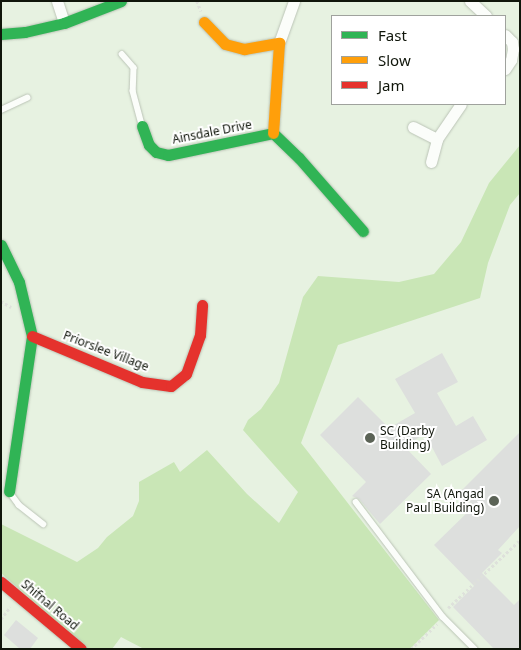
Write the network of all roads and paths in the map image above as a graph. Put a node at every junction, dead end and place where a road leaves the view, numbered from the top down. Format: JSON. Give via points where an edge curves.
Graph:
{"nodes":[{"id":1,"x":57,"y":1,"type":"edge"},
{"id":2,"x":121,"y":1,"type":"edge"},
{"id":3,"x":294,"y":1,"type":"edge"},
{"id":4,"x":470,"y":1,"type":"edge"},
{"id":5,"x":485,"y":15,"type":"edge"},
{"id":6,"x":204,"y":22,"type":"dead end"},
{"id":7,"x":64,"y":24,"type":"junction"},
{"id":8,"x":1,"y":34,"type":"edge"},
{"id":9,"x":506,"y":36,"type":"edge"},
{"id":10,"x":279,"y":43,"type":"junction"},
{"id":11,"x":122,"y":54,"type":"dead end"},
{"id":12,"x":506,"y":68,"type":"edge"},
{"id":13,"x":26,"y":98,"type":"dead end"},
{"id":14,"x":461,"y":105,"type":"edge"},
{"id":15,"x":1,"y":110,"type":"edge"},
{"id":16,"x":142,"y":126,"type":"joint"},
{"id":17,"x":413,"y":126,"type":"dead end"},
{"id":18,"x":273,"y":133,"type":"junction"},
{"id":19,"x":437,"y":139,"type":"junction"},
{"id":20,"x":431,"y":162,"type":"dead end"},
{"id":21,"x":364,"y":231,"type":"dead end"},
{"id":22,"x":1,"y":246,"type":"edge"},
{"id":23,"x":202,"y":305,"type":"dead end"},
{"id":24,"x":32,"y":336,"type":"junction"},
{"id":25,"x":9,"y":491,"type":"joint"},
{"id":26,"x":356,"y":502,"type":"dead end"},
{"id":27,"x":43,"y":524,"type":"dead end"},
{"id":28,"x":520,"y":540,"type":"edge"},
{"id":29,"x":1,"y":582,"type":"edge"},
{"id":30,"x":442,"y":615,"type":"junction"},
{"id":31,"x":81,"y":649,"type":"edge"},
{"id":32,"x":411,"y":649,"type":"edge"},
{"id":33,"x":475,"y":649,"type":"edge"}],
"edges":[{"from":1,"to":7,"type":"street"},
{"from":2,"to":7,"type":"street"},
{"from":3,"to":10,"type":"street"},
{"from":4,"to":5,"type":"street"},
{"from":6,"to":10,"type":"street","via":[[225,44],[244,49]]},
{"from":7,"to":8,"type":"street"},
{"from":9,"to":12,"type":"street","via":[[513,49]]},
{"from":10,"to":18,"type":"street"},
{"from":11,"to":16,"type":"lane","via":[[134,68],[133,91]]},
{"from":13,"to":15,"type":"lane"},
{"from":14,"to":19,"type":"street"},
{"from":16,"to":18,"type":"street","name":"Ainsdale Drive","via":[[149,145],[156,152],[168,155]]},
{"from":17,"to":19,"type":"street"},
{"from":18,"to":21,"type":"street"},
{"from":19,"to":20,"type":"street"},
{"from":22,"to":24,"type":"street","via":[[19,282]]},
{"from":23,"to":24,"type":"street","name":"Priorslee Village","via":[[200,335],[186,374],[171,386],[142,382]]},
{"from":24,"to":25,"type":"street"},
{"from":25,"to":27,"type":"lane","via":[[19,506]]},
{"from":26,"to":30,"type":"lane"},
{"from":28,"to":30,"type":"path"},
{"from":29,"to":31,"type":"street","name":"Shifnal Road"},
{"from":30,"to":32,"type":"path"},
{"from":30,"to":33,"type":"lane"}]}
